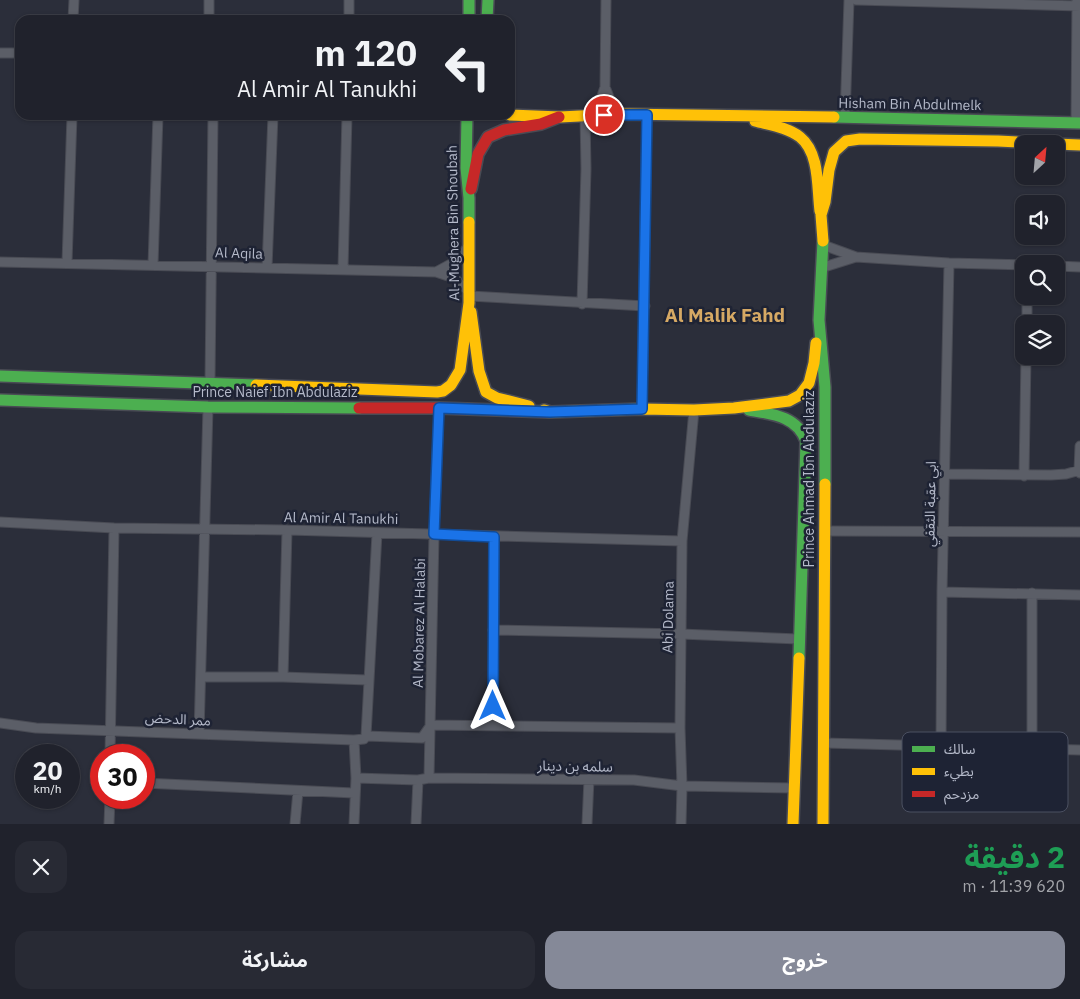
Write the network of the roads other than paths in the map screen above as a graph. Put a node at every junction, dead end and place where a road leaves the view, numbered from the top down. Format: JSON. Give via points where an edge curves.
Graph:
{"nodes":[{"id":1,"x":74,"y":0,"type":"edge"},
{"id":2,"x":209,"y":0,"type":"edge"},
{"id":3,"x":349,"y":0,"type":"edge"},
{"id":4,"x":469,"y":0,"type":"edge"},
{"id":5,"x":488,"y":0,"type":"edge"},
{"id":6,"x":606,"y":0,"type":"edge"},
{"id":7,"x":848,"y":0,"type":"edge"},
{"id":8,"x":856,"y":0,"type":"edge"},
{"id":9,"x":901,"y":1,"type":"edge"},
{"id":10,"x":988,"y":1,"type":"edge"},
{"id":11,"x":1078,"y":4,"type":"edge"},
{"id":12,"x":73,"y":15,"type":"edge"},
{"id":13,"x":209,"y":15,"type":"edge"},
{"id":14,"x":349,"y":15,"type":"edge"},
{"id":15,"x":468,"y":15,"type":"edge"},
{"id":16,"x":488,"y":15,"type":"edge"},
{"id":17,"x":0,"y":53,"type":"edge"},
{"id":18,"x":15,"y":53,"type":"edge"},
{"id":19,"x":606,"y":87,"type":"junction"},
{"id":20,"x":619,"y":114,"type":"junction"},
{"id":21,"x":515,"y":115,"type":"edge"},
{"id":22,"x":647,"y":115,"type":"junction"},
{"id":23,"x":560,"y":116,"type":"junction"},
{"id":24,"x":587,"y":116,"type":"junction"},
{"id":25,"x":739,"y":116,"type":"junction"},
{"id":26,"x":845,"y":117,"type":"junction"},
{"id":27,"x":72,"y":120,"type":"edge"},
{"id":28,"x":158,"y":120,"type":"edge"},
{"id":29,"x":213,"y":120,"type":"edge"},
{"id":30,"x":273,"y":120,"type":"edge"},
{"id":31,"x":347,"y":120,"type":"edge"},
{"id":32,"x":467,"y":120,"type":"edge"},
{"id":33,"x":1078,"y":123,"type":"edge"},
{"id":34,"x":1015,"y":142,"type":"edge"},
{"id":35,"x":1065,"y":144,"type":"edge"},
{"id":36,"x":1080,"y":145,"type":"edge"},
{"id":37,"x":469,"y":198,"type":"junction"},
{"id":38,"x":821,"y":215,"type":"junction"},
{"id":39,"x":468,"y":246,"type":"junction"},
{"id":40,"x":823,"y":246,"type":"junction"},
{"id":41,"x":856,"y":257,"type":"junction"},
{"id":42,"x":0,"y":262,"type":"edge"},
{"id":43,"x":67,"y":263,"type":"junction"},
{"id":44,"x":949,"y":263,"type":"junction"},
{"id":45,"x":153,"y":265,"type":"junction"},
{"id":46,"x":1015,"y":265,"type":"edge"},
{"id":47,"x":210,"y":266,"type":"junction"},
{"id":48,"x":1065,"y":266,"type":"edge"},
{"id":49,"x":1080,"y":266,"type":"edge"},
{"id":50,"x":267,"y":268,"type":"junction"},
{"id":51,"x":821,"y":268,"type":"junction"},
{"id":52,"x":342,"y":269,"type":"junction"},
{"id":53,"x":436,"y":272,"type":"junction"},
{"id":54,"x":469,"y":297,"type":"junction"},
{"id":55,"x":582,"y":304,"type":"junction"},
{"id":56,"x":645,"y":306,"type":"junction"},
{"id":57,"x":819,"y":320,"type":"junction"},
{"id":58,"x":1026,"y":365,"type":"edge"},
{"id":59,"x":0,"y":376,"type":"edge"},
{"id":60,"x":210,"y":382,"type":"junction"},
{"id":61,"x":449,"y":387,"type":"joint"},
{"id":62,"x":0,"y":400,"type":"edge"},
{"id":63,"x":208,"y":407,"type":"junction"},
{"id":64,"x":439,"y":408,"type":"junction"},
{"id":65,"x":734,"y":408,"type":"junction"},
{"id":66,"x":642,"y":409,"type":"junction"},
{"id":67,"x":694,"y":410,"type":"junction"},
{"id":68,"x":550,"y":412,"type":"junction"},
{"id":69,"x":1080,"y":446,"type":"edge"},
{"id":70,"x":1080,"y":471,"type":"edge"},
{"id":71,"x":945,"y":474,"type":"junction"},
{"id":72,"x":1024,"y":476,"type":"junction"},
{"id":73,"x":0,"y":522,"type":"edge"},
{"id":74,"x":114,"y":528,"type":"junction"},
{"id":75,"x":204,"y":530,"type":"junction"},
{"id":76,"x":287,"y":530,"type":"junction"},
{"id":77,"x":824,"y":531,"type":"junction"},
{"id":78,"x":944,"y":531,"type":"junction"},
{"id":79,"x":1080,"y":532,"type":"edge"},
{"id":80,"x":377,"y":533,"type":"junction"},
{"id":81,"x":434,"y":534,"type":"junction"},
{"id":82,"x":494,"y":537,"type":"junction"},
{"id":83,"x":682,"y":542,"type":"junction"},
{"id":84,"x":942,"y":592,"type":"junction"},
{"id":85,"x":1032,"y":594,"type":"junction"},
{"id":86,"x":1080,"y":595,"type":"edge"},
{"id":87,"x":493,"y":630,"type":"junction"},
{"id":88,"x":681,"y":634,"type":"junction"},
{"id":89,"x":798,"y":639,"type":"junction"},
{"id":90,"x":201,"y":676,"type":"junction"},
{"id":91,"x":283,"y":677,"type":"junction"},
{"id":92,"x":368,"y":680,"type":"junction"},
{"id":93,"x":0,"y":723,"type":"edge"},
{"id":94,"x":431,"y":725,"type":"junction"},
{"id":95,"x":492,"y":725,"type":"junction"},
{"id":96,"x":680,"y":728,"type":"junction"},
{"id":97,"x":109,"y":729,"type":"junction"},
{"id":98,"x":940,"y":732,"type":"edge"},
{"id":99,"x":1032,"y":732,"type":"edge"},
{"id":100,"x":199,"y":734,"type":"junction"},
{"id":101,"x":361,"y":739,"type":"junction"},
{"id":102,"x":825,"y":743,"type":"junction"},
{"id":103,"x":110,"y":744,"type":"edge"},
{"id":104,"x":902,"y":745,"type":"edge"},
{"id":105,"x":356,"y":778,"type":"junction"},
{"id":106,"x":430,"y":778,"type":"junction"},
{"id":107,"x":589,"y":779,"type":"junction"},
{"id":108,"x":418,"y":780,"type":"junction"},
{"id":109,"x":155,"y":784,"type":"edge"},
{"id":110,"x":682,"y":786,"type":"junction"},
{"id":111,"x":794,"y":788,"type":"junction"},
{"id":112,"x":298,"y":791,"type":"junction"},
{"id":113,"x":354,"y":794,"type":"junction"},
{"id":114,"x":110,"y":809,"type":"edge"},
{"id":115,"x":109,"y":824,"type":"edge"},
{"id":116,"x":295,"y":824,"type":"edge"},
{"id":117,"x":354,"y":824,"type":"edge"},
{"id":118,"x":416,"y":824,"type":"edge"},
{"id":119,"x":587,"y":824,"type":"edge"},
{"id":120,"x":681,"y":824,"type":"edge"},
{"id":121,"x":793,"y":824,"type":"edge"},
{"id":122,"x":824,"y":824,"type":"edge"}],
"edges":[{"from":1,"to":12,"type":"street"},
{"from":2,"to":13,"type":"street"},
{"from":3,"to":14,"type":"street"},
{"from":4,"to":15,"type":"street"},
{"from":5,"to":16,"type":"street"},
{"from":6,"to":19,"type":"street"},
{"from":7,"to":26,"type":"street"},
{"from":8,"to":9,"type":"street"},
{"from":9,"to":10,"type":"street"},
{"from":10,"to":11,"type":"street"},
{"from":11,"to":33,"type":"street"},
{"from":17,"to":18,"type":"street"},
{"from":19,"to":20,"type":"street"},
{"from":19,"to":24,"type":"street"},
{"from":20,"to":22,"type":"street","name":"Hisham Bin Abdulmelk"},
{"from":20,"to":24,"type":"street","name":"Hisham Bin Abdulmelk"},
{"from":21,"to":23,"type":"street","name":"Hisham Bin Abdulmelk"},
{"from":22,"to":25,"type":"street","name":"Hisham Bin Abdulmelk"},
{"from":22,"to":56,"type":"street"},
{"from":23,"to":24,"type":"street","name":"Hisham Bin Abdulmelk"},
{"from":23,"to":37,"type":"street","via":[[544,125],[519,127],[488,137],[480,150]]},
{"from":24,"to":55,"type":"street"},
{"from":25,"to":26,"type":"street","name":"Hisham Bin Abdulmelk"},
{"from":25,"to":38,"type":"street","name":"Hisham Bin Abdulmelk","via":[[799,136],[806,142],[812,154]]},
{"from":26,"to":33,"type":"street","name":"Hisham Bin Abdulmelk"},
{"from":27,"to":43,"type":"street"},
{"from":28,"to":45,"type":"street"},
{"from":29,"to":47,"type":"street"},
{"from":30,"to":50,"type":"street"},
{"from":31,"to":52,"type":"street"},
{"from":32,"to":37,"type":"street","name":"Al-Mughera Bin Shoubah"},
{"from":34,"to":38,"type":"street","name":"Prince Ahmad Ibn Abdulaziz","via":[[846,141],[834,152]]},
{"from":35,"to":36,"type":"street"},
{"from":37,"to":39,"type":"street","name":"Al-Mughera Bin Shoubah"},
{"from":38,"to":40,"type":"street","name":"Prince Ahmad Ibn Abdulaziz"},
{"from":39,"to":53,"type":"street","via":[[460,258]]},
{"from":39,"to":54,"type":"street","name":"Al-Mughera Bin Shoubah"},
{"from":40,"to":41,"type":"street"},
{"from":40,"to":51,"type":"street","name":"Prince Ahmad Ibn Abdulaziz"},
{"from":41,"to":44,"type":"street"},
{"from":41,"to":51,"type":"street"},
{"from":42,"to":43,"type":"street","name":"Al Aqila"},
{"from":43,"to":45,"type":"street","name":"Al Aqila"},
{"from":44,"to":46,"type":"street"},
{"from":44,"to":71,"type":"street","name":"ابي عقبة الثقفي"},
{"from":45,"to":47,"type":"street","name":"Al Aqila"},
{"from":47,"to":50,"type":"street","name":"Al Aqila"},
{"from":47,"to":60,"type":"street"},
{"from":48,"to":49,"type":"street"},
{"from":50,"to":52,"type":"street","name":"Al Aqila"},
{"from":51,"to":57,"type":"street","name":"Prince Ahmad Ibn Abdulaziz"},
{"from":52,"to":53,"type":"street","name":"Al Aqila"},
{"from":53,"to":54,"type":"street","name":"Al Aqila","via":[[454,278]]},
{"from":54,"to":55,"type":"street"},
{"from":54,"to":61,"type":"street","name":"Al-Mughera Bin Shoubah","via":[[460,370]]},
{"from":54,"to":68,"type":"street","name":"Prince Naief Ibn Abdulaziz","via":[[479,371],[486,392]]},
{"from":55,"to":56,"type":"street"},
{"from":56,"to":66,"type":"street"},
{"from":57,"to":65,"type":"street","name":"Prince Naief Ibn Abdulaziz","via":[[814,363],[808,383],[800,395],[789,401]]},
{"from":57,"to":77,"type":"street","name":"Prince Ahmad Ibn Abdulaziz","via":[[825,387]]},
{"from":58,"to":72,"type":"street"},
{"from":59,"to":60,"type":"street","name":"Prince Naief Ibn Abdulaziz"},
{"from":60,"to":61,"type":"street","name":"Prince Naief Ibn Abdulaziz","via":[[437,392]]},
{"from":62,"to":63,"type":"street","name":"Prince Naief Ibn Abdulaziz"},
{"from":63,"to":64,"type":"street","name":"Prince Naief Ibn Abdulaziz"},
{"from":63,"to":75,"type":"street"},
{"from":64,"to":68,"type":"street","name":"Prince Naief Ibn Abdulaziz"},
{"from":64,"to":81,"type":"street","name":"Al Mobarez Al Halabi"},
{"from":65,"to":67,"type":"street","name":"Prince Naief Ibn Abdulaziz"},
{"from":65,"to":89,"type":"street","name":"Prince Ahmad Ibn Abdulaziz","via":[[784,418],[804,432]]},
{"from":66,"to":67,"type":"street","name":"Prince Naief Ibn Abdulaziz"},
{"from":66,"to":68,"type":"street","name":"Prince Naief Ibn Abdulaziz"},
{"from":67,"to":83,"type":"street","name":"Abi Dolama"},
{"from":69,"to":70,"type":"street"},
{"from":70,"to":72,"type":"street"},
{"from":71,"to":72,"type":"street"},
{"from":71,"to":78,"type":"street","name":"ابي عقبة الثقفي"},
{"from":73,"to":74,"type":"street","name":"Al Amir Al Tanukhi"},
{"from":74,"to":75,"type":"street","name":"Al Amir Al Tanukhi"},
{"from":74,"to":97,"type":"street"},
{"from":75,"to":76,"type":"street","name":"Al Amir Al Tanukhi"},
{"from":75,"to":90,"type":"street"},
{"from":76,"to":80,"type":"street","name":"Al Amir Al Tanukhi"},
{"from":76,"to":91,"type":"street"},
{"from":77,"to":78,"type":"street"},
{"from":77,"to":102,"type":"street","name":"Prince Ahmad Ibn Abdulaziz"},
{"from":78,"to":79,"type":"street"},
{"from":78,"to":84,"type":"street","name":"ابي عقبة الثقفي"},
{"from":80,"to":81,"type":"street","name":"Al Amir Al Tanukhi"},
{"from":80,"to":92,"type":"street"},
{"from":81,"to":82,"type":"street","name":"Al Amir Al Tanukhi"},
{"from":81,"to":94,"type":"street","name":"Al Mobarez Al Halabi"},
{"from":82,"to":83,"type":"street","name":"Al Amir Al Tanukhi"},
{"from":82,"to":87,"type":"street"},
{"from":83,"to":88,"type":"street","name":"Abi Dolama"},
{"from":84,"to":85,"type":"street"},
{"from":84,"to":98,"type":"street","name":"ابي عقبة الثقفي"},
{"from":85,"to":86,"type":"street"},
{"from":85,"to":99,"type":"street"},
{"from":87,"to":88,"type":"street"},
{"from":87,"to":95,"type":"street"},
{"from":88,"to":89,"type":"street"},
{"from":88,"to":96,"type":"street","name":"Abi Dolama"},
{"from":89,"to":111,"type":"street","name":"Prince Ahmad Ibn Abdulaziz"},
{"from":90,"to":91,"type":"street"},
{"from":90,"to":100,"type":"street"},
{"from":91,"to":92,"type":"street"},
{"from":92,"to":101,"type":"street"},
{"from":93,"to":97,"type":"street","name":"ممر الدحض","via":[[36,728]]},
{"from":94,"to":95,"type":"street"},
{"from":94,"to":101,"type":"street","name":"ممر الدحض","via":[[422,738]]},
{"from":94,"to":106,"type":"street","name":"Al Mobarez Al Halabi"},
{"from":95,"to":96,"type":"street"},
{"from":96,"to":110,"type":"street","name":"Abi Dolama"},
{"from":97,"to":100,"type":"street","name":"ممر الدحض"},
{"from":97,"to":103,"type":"street"},
{"from":100,"to":101,"type":"street","name":"ممر الدحض"},
{"from":101,"to":105,"type":"street"},
{"from":102,"to":104,"type":"street"},
{"from":102,"to":122,"type":"street","name":"Prince Ahmad Ibn Abdulaziz"},
{"from":105,"to":108,"type":"street","name":"سلمه بن دينار"},
{"from":105,"to":113,"type":"street"},
{"from":106,"to":107,"type":"street","name":"سلمه بن دينار"},
{"from":106,"to":108,"type":"street","name":"سلمه بن دينار"},
{"from":107,"to":110,"type":"street","name":"سلمه بن دينار"},
{"from":107,"to":119,"type":"street"},
{"from":108,"to":118,"type":"street"},
{"from":109,"to":112,"type":"street"},
{"from":110,"to":111,"type":"street","name":"سلمه بن دينار"},
{"from":110,"to":120,"type":"street","name":"Abi Dolama"},
{"from":111,"to":121,"type":"street","name":"Prince Ahmad Ibn Abdulaziz"},
{"from":112,"to":113,"type":"street"},
{"from":112,"to":116,"type":"street"},
{"from":113,"to":117,"type":"street"},
{"from":114,"to":115,"type":"street"}]}
